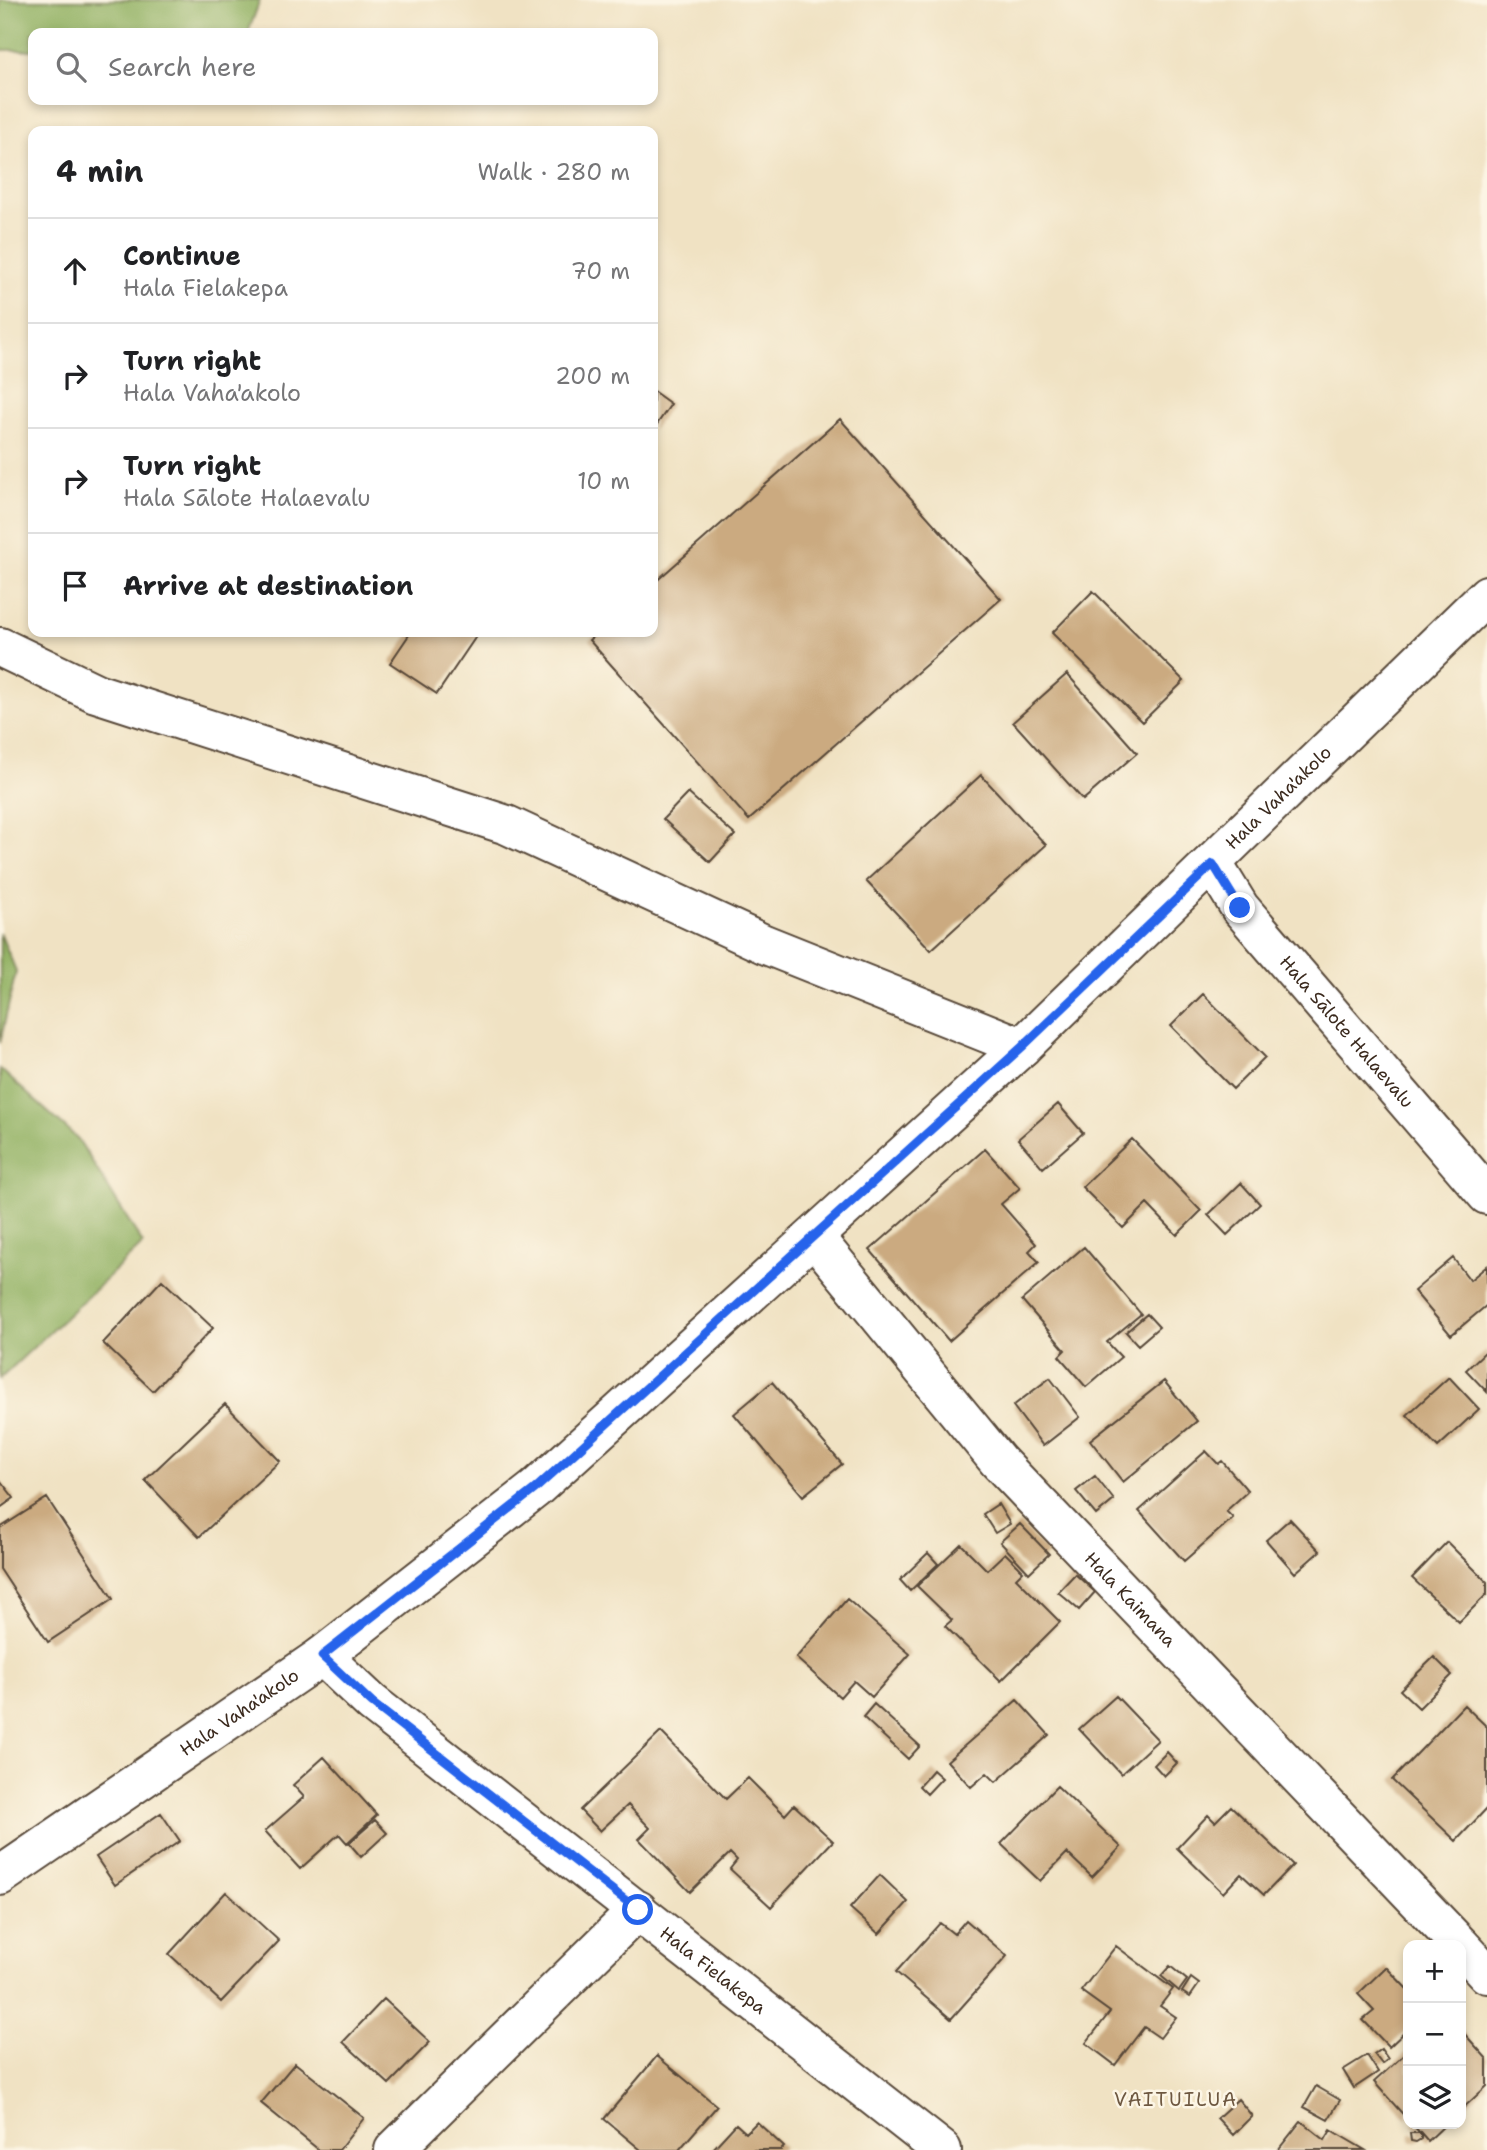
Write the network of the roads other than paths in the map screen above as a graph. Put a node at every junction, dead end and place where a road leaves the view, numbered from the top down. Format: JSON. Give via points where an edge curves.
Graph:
{"nodes":[{"id":1,"x":1487,"y":595,"type":"edge"},
{"id":2,"x":0,"y":648,"type":"edge"},
{"id":3,"x":1213,"y":864,"type":"junction"},
{"id":4,"x":1022,"y":1047,"type":"junction"},
{"id":5,"x":1487,"y":1195,"type":"edge"},
{"id":6,"x":815,"y":1238,"type":"junction"},
{"id":7,"x":322,"y":1656,"type":"junction"},
{"id":8,"x":0,"y":1876,"type":"edge"},
{"id":9,"x":638,"y":1910,"type":"junction"},
{"id":10,"x":1456,"y":1940,"type":"edge"},
{"id":11,"x":1466,"y":1951,"type":"edge"},
{"id":12,"x":1487,"y":1974,"type":"edge"},
{"id":13,"x":394,"y":2150,"type":"edge"},
{"id":14,"x":942,"y":2150,"type":"edge"}],
"edges":[{"from":1,"to":3,"type":"street","name":"Hala Vaha'akolo"},
{"from":2,"to":4,"type":"street","via":[[96,693],[508,825],[764,944]]},
{"from":3,"to":4,"type":"street","name":"Hala Vaha'akolo"},
{"from":3,"to":5,"type":"street","name":"Hala Sālote Halaevalu","via":[[1240,908]]},
{"from":4,"to":6,"type":"street","name":"Hala Vaha'akolo"},
{"from":6,"to":7,"type":"street","name":"Hala Vaha'akolo","via":[[535,1489]]},
{"from":6,"to":10,"type":"street","name":"Hala Kaimana","via":[[998,1461]]},
{"from":7,"to":8,"type":"street","name":"Hala Vaha'akolo"},
{"from":7,"to":9,"type":"street","name":"Hala Fielakepa","via":[[372,1703]]},
{"from":9,"to":13,"type":"street"},
{"from":9,"to":14,"type":"street","name":"Hala Fielakepa"},
{"from":11,"to":12,"type":"street","name":"Hala Kaimana"}]}
